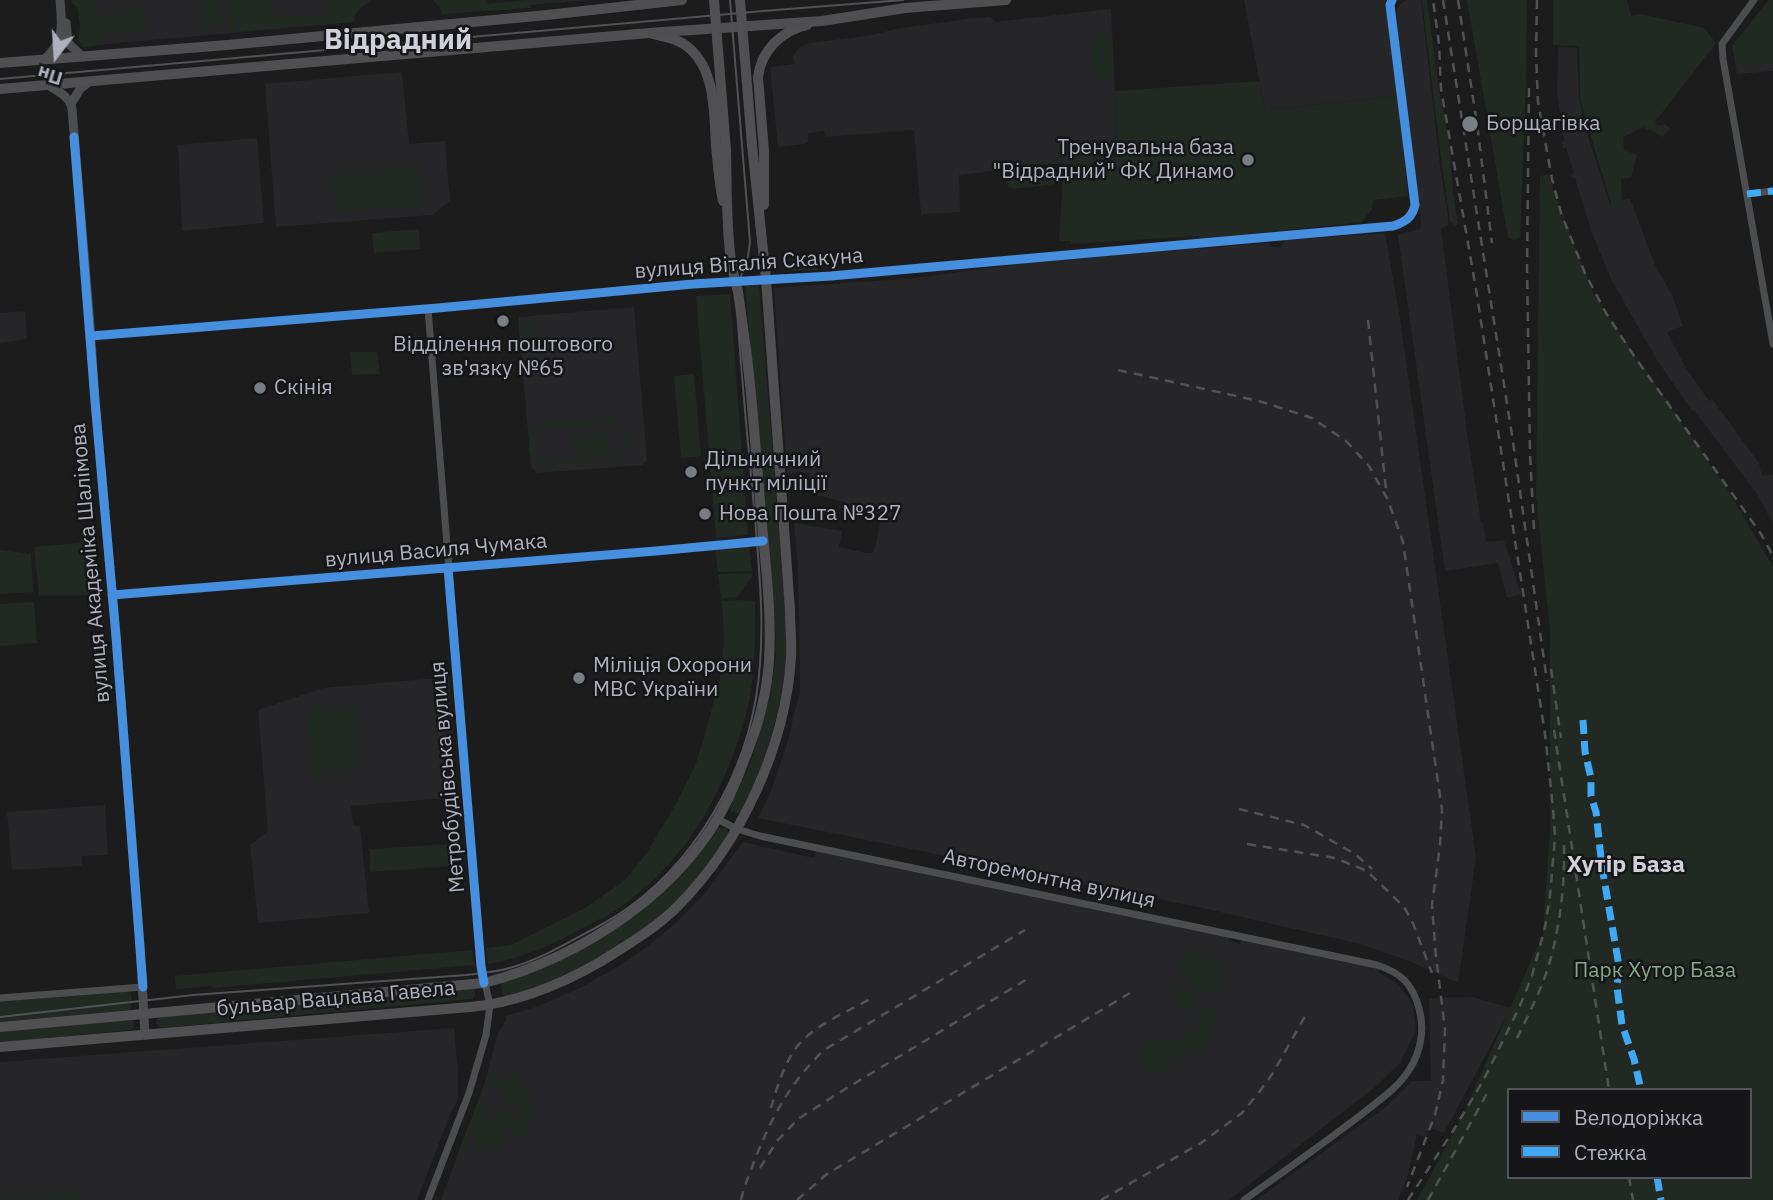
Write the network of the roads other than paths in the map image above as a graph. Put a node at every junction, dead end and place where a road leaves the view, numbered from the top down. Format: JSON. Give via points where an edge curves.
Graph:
{"nodes":[{"id":1,"x":62,"y":0,"type":"edge"},
{"id":2,"x":663,"y":0,"type":"edge"},
{"id":3,"x":682,"y":0,"type":"edge"},
{"id":4,"x":713,"y":0,"type":"edge"},
{"id":5,"x":740,"y":0,"type":"edge"},
{"id":6,"x":1006,"y":0,"type":"edge"},
{"id":7,"x":1392,"y":0,"type":"edge"},
{"id":8,"x":1754,"y":0,"type":"edge"},
{"id":9,"x":645,"y":4,"type":"junction"},
{"id":10,"x":822,"y":21,"type":"junction"},
{"id":11,"x":649,"y":33,"type":"junction"},
{"id":12,"x":83,"y":57,"type":"junction"},
{"id":13,"x":45,"y":59,"type":"junction"},
{"id":14,"x":0,"y":63,"type":"edge"},
{"id":15,"x":89,"y":82,"type":"junction"},
{"id":16,"x":48,"y":85,"type":"junction"},
{"id":17,"x":0,"y":89,"type":"edge"},
{"id":18,"x":71,"y":104,"type":"junction"},
{"id":19,"x":1773,"y":191,"type":"edge"},
{"id":20,"x":1747,"y":194,"type":"junction"},
{"id":21,"x":728,"y":232,"type":"junction"},
{"id":22,"x":762,"y":244,"type":"junction"},
{"id":23,"x":765,"y":279,"type":"junction"},
{"id":24,"x":735,"y":281,"type":"junction"},
{"id":25,"x":428,"y":309,"type":"junction"},
{"id":26,"x":91,"y":336,"type":"junction"},
{"id":27,"x":1773,"y":344,"type":"edge"},
{"id":28,"x":763,"y":541,"type":"junction"},
{"id":29,"x":448,"y":568,"type":"junction"},
{"id":30,"x":112,"y":595,"type":"junction"},
{"id":31,"x":716,"y":819,"type":"junction"},
{"id":32,"x":737,"y":829,"type":"junction"},
{"id":33,"x":484,"y":983,"type":"junction"},
{"id":34,"x":143,"y":987,"type":"junction"},
{"id":35,"x":0,"y":998,"type":"edge"},
{"id":36,"x":490,"y":1005,"type":"junction"},
{"id":37,"x":144,"y":1013,"type":"junction"},
{"id":38,"x":0,"y":1027,"type":"edge"},
{"id":39,"x":145,"y":1035,"type":"junction"},
{"id":40,"x":0,"y":1047,"type":"edge"},
{"id":41,"x":428,"y":1200,"type":"edge"},
{"id":42,"x":1244,"y":1200,"type":"edge"}],
"edges":[{"from":1,"to":12,"type":"street","via":[[68,43]]},
{"from":1,"to":13,"type":"street","via":[[59,44]]},
{"from":2,"to":9,"type":"main road"},
{"from":3,"to":9,"type":"main road"},
{"from":4,"to":21,"type":"main road","name":"бульвар Вацлава Гавела","bridge":true},
{"from":5,"to":22,"type":"main road","name":"бульвар Вацлава Гавела","bridge":true},
{"from":6,"to":10,"type":"main road","via":[[905,8]]},
{"from":7,"to":23,"type":"street","name":"вулиця Віталія Скакуна","via":[[1414,196],[1408,220],[1371,229]]},
{"from":8,"to":20,"type":"street","via":[[1722,44]]},
{"from":9,"to":12,"type":"main road"},
{"from":10,"to":11,"type":"main road"},
{"from":10,"to":22,"type":"main road","via":[[778,40],[759,67],[764,150]]},
{"from":11,"to":15,"type":"main road"},
{"from":11,"to":21,"type":"main road","via":[[690,48],[706,73]]},
{"from":12,"to":13,"type":"main road"},
{"from":13,"to":14,"type":"main road"},
{"from":15,"to":16,"type":"main road"},
{"from":15,"to":18,"type":"street"},
{"from":16,"to":17,"type":"main road"},
{"from":16,"to":18,"type":"street"},
{"from":18,"to":26,"type":"street","name":"вулиця Академіка Шалімова"},
{"from":19,"to":20,"type":"street"},
{"from":20,"to":27,"type":"street"},
{"from":21,"to":24,"type":"main road","name":"бульвар Вацлава Гавела"},
{"from":22,"to":23,"type":"main road","name":"бульвар Вацлава Гавела"},
{"from":23,"to":24,"type":"street","name":"вулиця Віталія Скакуна"},
{"from":23,"to":32,"type":"main road","name":"бульвар Вацлава Гавела","via":[[791,658],[775,742]]},
{"from":24,"to":25,"type":"street","name":"вулиця Віталія Скакуна"},
{"from":24,"to":28,"type":"main road","name":"бульвар Вацлава Гавела"},
{"from":25,"to":26,"type":"street","name":"вулиця Віталія Скакуна"},
{"from":25,"to":29,"type":"street","name":"Метробудівська вулиця"},
{"from":26,"to":30,"type":"street","name":"вулиця Академіка Шалімова"},
{"from":28,"to":29,"type":"street","name":"вулиця Василя Чумака"},
{"from":28,"to":31,"type":"main road","name":"бульвар Вацлава Гавела","via":[[769,660],[764,699],[743,764]]},
{"from":29,"to":30,"type":"street","name":"вулиця Василя Чумака"},
{"from":29,"to":33,"type":"street","name":"Метробудівська вулиця"},
{"from":30,"to":34,"type":"street","name":"вулиця Академіка Шалімова"},
{"from":31,"to":32,"type":"street","name":"Авторемонтна вулиця"},
{"from":31,"to":33,"type":"main road","name":"бульвар Вацлава Гавела","via":[[670,879],[624,917],[566,953]]},
{"from":32,"to":36,"type":"main road","name":"бульвар Вацлава Гавела","via":[[705,875],[647,933],[582,972]]},
{"from":32,"to":42,"type":"street","name":"Авторемонтна вулиця","via":[[1394,970],[1417,998],[1421,1015],[1420,1046],[1408,1073],[1345,1127]]},
{"from":33,"to":36,"type":"street","name":"Метробудівська вулиця"},
{"from":33,"to":37,"type":"main road","name":"бульвар Вацлава Гавела"},
{"from":34,"to":35,"type":"street"},
{"from":34,"to":37,"type":"street","name":"вулиця Академіка Шалімова"},
{"from":36,"to":39,"type":"main road","name":"бульвар Вацлава Гавела"},
{"from":36,"to":41,"type":"street","via":[[469,1093]]},
{"from":37,"to":38,"type":"main road","name":"бульвар Вацлава Гавела"},
{"from":37,"to":39,"type":"street","name":"вулиця Академіка Шалімова"},
{"from":39,"to":40,"type":"main road","name":"бульвар Вацлава Гавела"}]}
